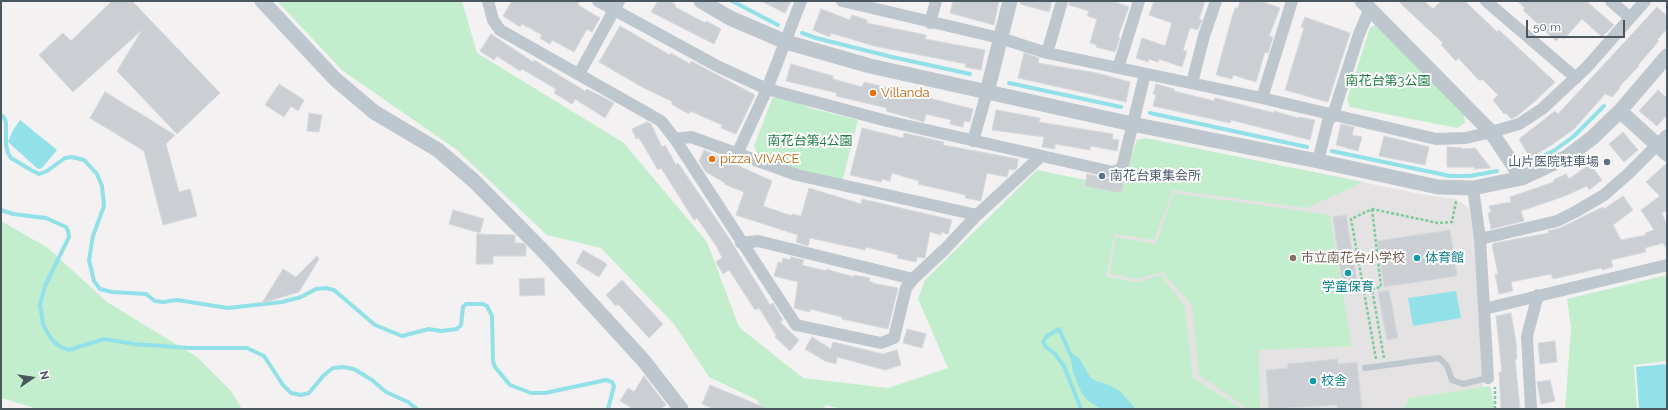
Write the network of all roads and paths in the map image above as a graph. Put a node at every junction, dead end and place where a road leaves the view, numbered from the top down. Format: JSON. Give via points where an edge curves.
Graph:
{"nodes":[{"id":1,"x":262,"y":1,"type":"edge"},
{"id":2,"x":488,"y":1,"type":"edge"},
{"id":3,"x":598,"y":1,"type":"edge"},
{"id":4,"x":701,"y":1,"type":"edge"},
{"id":5,"x":801,"y":1,"type":"edge"},
{"id":6,"x":842,"y":1,"type":"edge"},
{"id":7,"x":936,"y":1,"type":"edge"},
{"id":8,"x":1010,"y":1,"type":"edge"},
{"id":9,"x":1062,"y":1,"type":"edge"},
{"id":10,"x":1139,"y":1,"type":"edge"},
{"id":11,"x":1216,"y":1,"type":"edge"},
{"id":12,"x":1292,"y":1,"type":"edge"},
{"id":13,"x":1486,"y":1,"type":"edge"},
{"id":14,"x":1611,"y":1,"type":"edge"},
{"id":15,"x":1645,"y":1,"type":"edge"},
{"id":16,"x":860,"y":3,"type":"edge"},
{"id":17,"x":617,"y":5,"type":"edge"},
{"id":18,"x":1366,"y":6,"type":"edge"},
{"id":19,"x":1629,"y":17,"type":"junction"},
{"id":20,"x":930,"y":22,"type":"junction"},
{"id":21,"x":1000,"y":38,"type":"junction"},
{"id":22,"x":786,"y":42,"type":"junction"},
{"id":23,"x":1047,"y":52,"type":"junction"},
{"id":24,"x":1667,"y":56,"type":"edge"},
{"id":25,"x":1118,"y":68,"type":"junction"},
{"id":26,"x":579,"y":74,"type":"junction"},
{"id":27,"x":1145,"y":74,"type":"junction"},
{"id":28,"x":1576,"y":78,"type":"junction"},
{"id":29,"x":1192,"y":83,"type":"junction"},
{"id":30,"x":767,"y":90,"type":"junction"},
{"id":31,"x":987,"y":92,"type":"junction"},
{"id":32,"x":1262,"y":98,"type":"junction"},
{"id":33,"x":1620,"y":111,"type":"junction"},
{"id":34,"x":1333,"y":115,"type":"junction"},
{"id":35,"x":1132,"y":124,"type":"junction"},
{"id":36,"x":1491,"y":132,"type":"junction"},
{"id":37,"x":1667,"y":135,"type":"edge"},
{"id":38,"x":674,"y":139,"type":"junction"},
{"id":39,"x":973,"y":141,"type":"junction"},
{"id":40,"x":1662,"y":150,"type":"edge"},
{"id":41,"x":737,"y":154,"type":"junction"},
{"id":42,"x":1040,"y":157,"type":"junction"},
{"id":43,"x":1318,"y":161,"type":"junction"},
{"id":44,"x":1522,"y":178,"type":"junction"},
{"id":45,"x":1473,"y":188,"type":"junction"},
{"id":46,"x":1454,"y":201,"type":"dead end"},
{"id":47,"x":1372,"y":209,"type":"junction"},
{"id":48,"x":977,"y":215,"type":"junction"},
{"id":49,"x":1480,"y":238,"type":"junction"},
{"id":50,"x":741,"y":242,"type":"junction"},
{"id":51,"x":1667,"y":265,"type":"edge"},
{"id":52,"x":913,"y":279,"type":"junction"},
{"id":53,"x":1538,"y":295,"type":"junction"},
{"id":54,"x":1484,"y":309,"type":"junction"},
{"id":55,"x":1386,"y":366,"type":"junction"},
{"id":56,"x":1377,"y":367,"type":"junction"},
{"id":57,"x":1365,"y":368,"type":"dead end"},
{"id":58,"x":1488,"y":378,"type":"junction"},
{"id":59,"x":681,"y":409,"type":"edge"},
{"id":60,"x":1496,"y":409,"type":"edge"},
{"id":61,"x":1531,"y":409,"type":"edge"}],
"edges":[{"from":1,"to":59,"type":"street","via":[[335,79],[374,112],[438,150],[474,181],[547,255],[644,361]]},
{"from":2,"to":26,"type":"street","via":[[493,20],[500,30]]},
{"from":3,"to":17,"type":"street"},
{"from":4,"to":22,"type":"street","via":[[730,18]]},
{"from":5,"to":22,"type":"street"},
{"from":6,"to":16,"type":"street"},
{"from":7,"to":20,"type":"street"},
{"from":8,"to":21,"type":"street"},
{"from":9,"to":23,"type":"street"},
{"from":10,"to":25,"type":"street"},
{"from":11,"to":29,"type":"street"},
{"from":12,"to":32,"type":"street"},
{"from":13,"to":28,"type":"street"},
{"from":14,"to":19,"type":"street"},
{"from":15,"to":19,"type":"street"},
{"from":16,"to":20,"type":"street"},
{"from":17,"to":26,"type":"street"},
{"from":17,"to":30,"type":"street","via":[[720,67]]},
{"from":18,"to":34,"type":"street"},
{"from":18,"to":36,"type":"street"},
{"from":19,"to":28,"type":"street"},
{"from":20,"to":21,"type":"street"},
{"from":21,"to":23,"type":"street"},
{"from":21,"to":31,"type":"street"},
{"from":22,"to":30,"type":"street"},
{"from":22,"to":31,"type":"street","via":[[870,66]]},
{"from":23,"to":25,"type":"street"},
{"from":24,"to":33,"type":"street"},
{"from":25,"to":27,"type":"street"},
{"from":26,"to":38,"type":"street","via":[[661,121]]},
{"from":27,"to":29,"type":"street"},
{"from":27,"to":35,"type":"street"},
{"from":28,"to":36,"type":"street","via":[[1542,109],[1519,124]]},
{"from":29,"to":32,"type":"street"},
{"from":30,"to":39,"type":"street"},
{"from":30,"to":41,"type":"street"},
{"from":31,"to":35,"type":"street"},
{"from":31,"to":39,"type":"street"},
{"from":32,"to":34,"type":"street"},
{"from":33,"to":40,"type":"street"},
{"from":33,"to":44,"type":"street","via":[[1592,138],[1567,157]]},
{"from":34,"to":36,"type":"street","via":[[1436,138],[1466,138]]},
{"from":34,"to":43,"type":"street","via":[[1328,121]]},
{"from":35,"to":42,"type":"street","via":[[1122,168],[1113,172]]},
{"from":35,"to":43,"type":"street"},
{"from":36,"to":44,"type":"street"},
{"from":37,"to":40,"type":"street"},
{"from":38,"to":41,"type":"street","via":[[691,137]]},
{"from":38,"to":50,"type":"street"},
{"from":39,"to":42,"type":"street"},
{"from":40,"to":49,"type":"street","via":[[1604,195],[1557,221]]},
{"from":41,"to":48,"type":"street","via":[[797,175]]},
{"from":42,"to":48,"type":"street"},
{"from":43,"to":45,"type":"street","via":[[1438,187]]},
{"from":44,"to":45,"type":"street"},
{"from":45,"to":49,"type":"street"},
{"from":46,"to":47,"type":"path","via":[[1452,222],[1438,223]]},
{"from":47,"to":55,"type":"path","via":[[1381,287],[1372,289]]},
{"from":47,"to":56,"type":"path","via":[[1351,219]]},
{"from":48,"to":52,"type":"street"},
{"from":49,"to":54,"type":"street"},
{"from":50,"to":52,"type":"street","via":[[758,241]]},
{"from":50,"to":52,"type":"street","via":[[796,325],[860,339],[881,343],[894,338],[906,288]]},
{"from":51,"to":53,"type":"street"},
{"from":53,"to":54,"type":"street"},
{"from":53,"to":61,"type":"street","via":[[1527,336]]},
{"from":54,"to":58,"type":"street"},
{"from":55,"to":56,"type":"lane"},
{"from":55,"to":58,"type":"lane","via":[[1439,358],[1447,366],[1452,380],[1463,384]]},
{"from":56,"to":57,"type":"lane"},
{"from":58,"to":60,"type":"path","via":[[1496,386]]}]}
